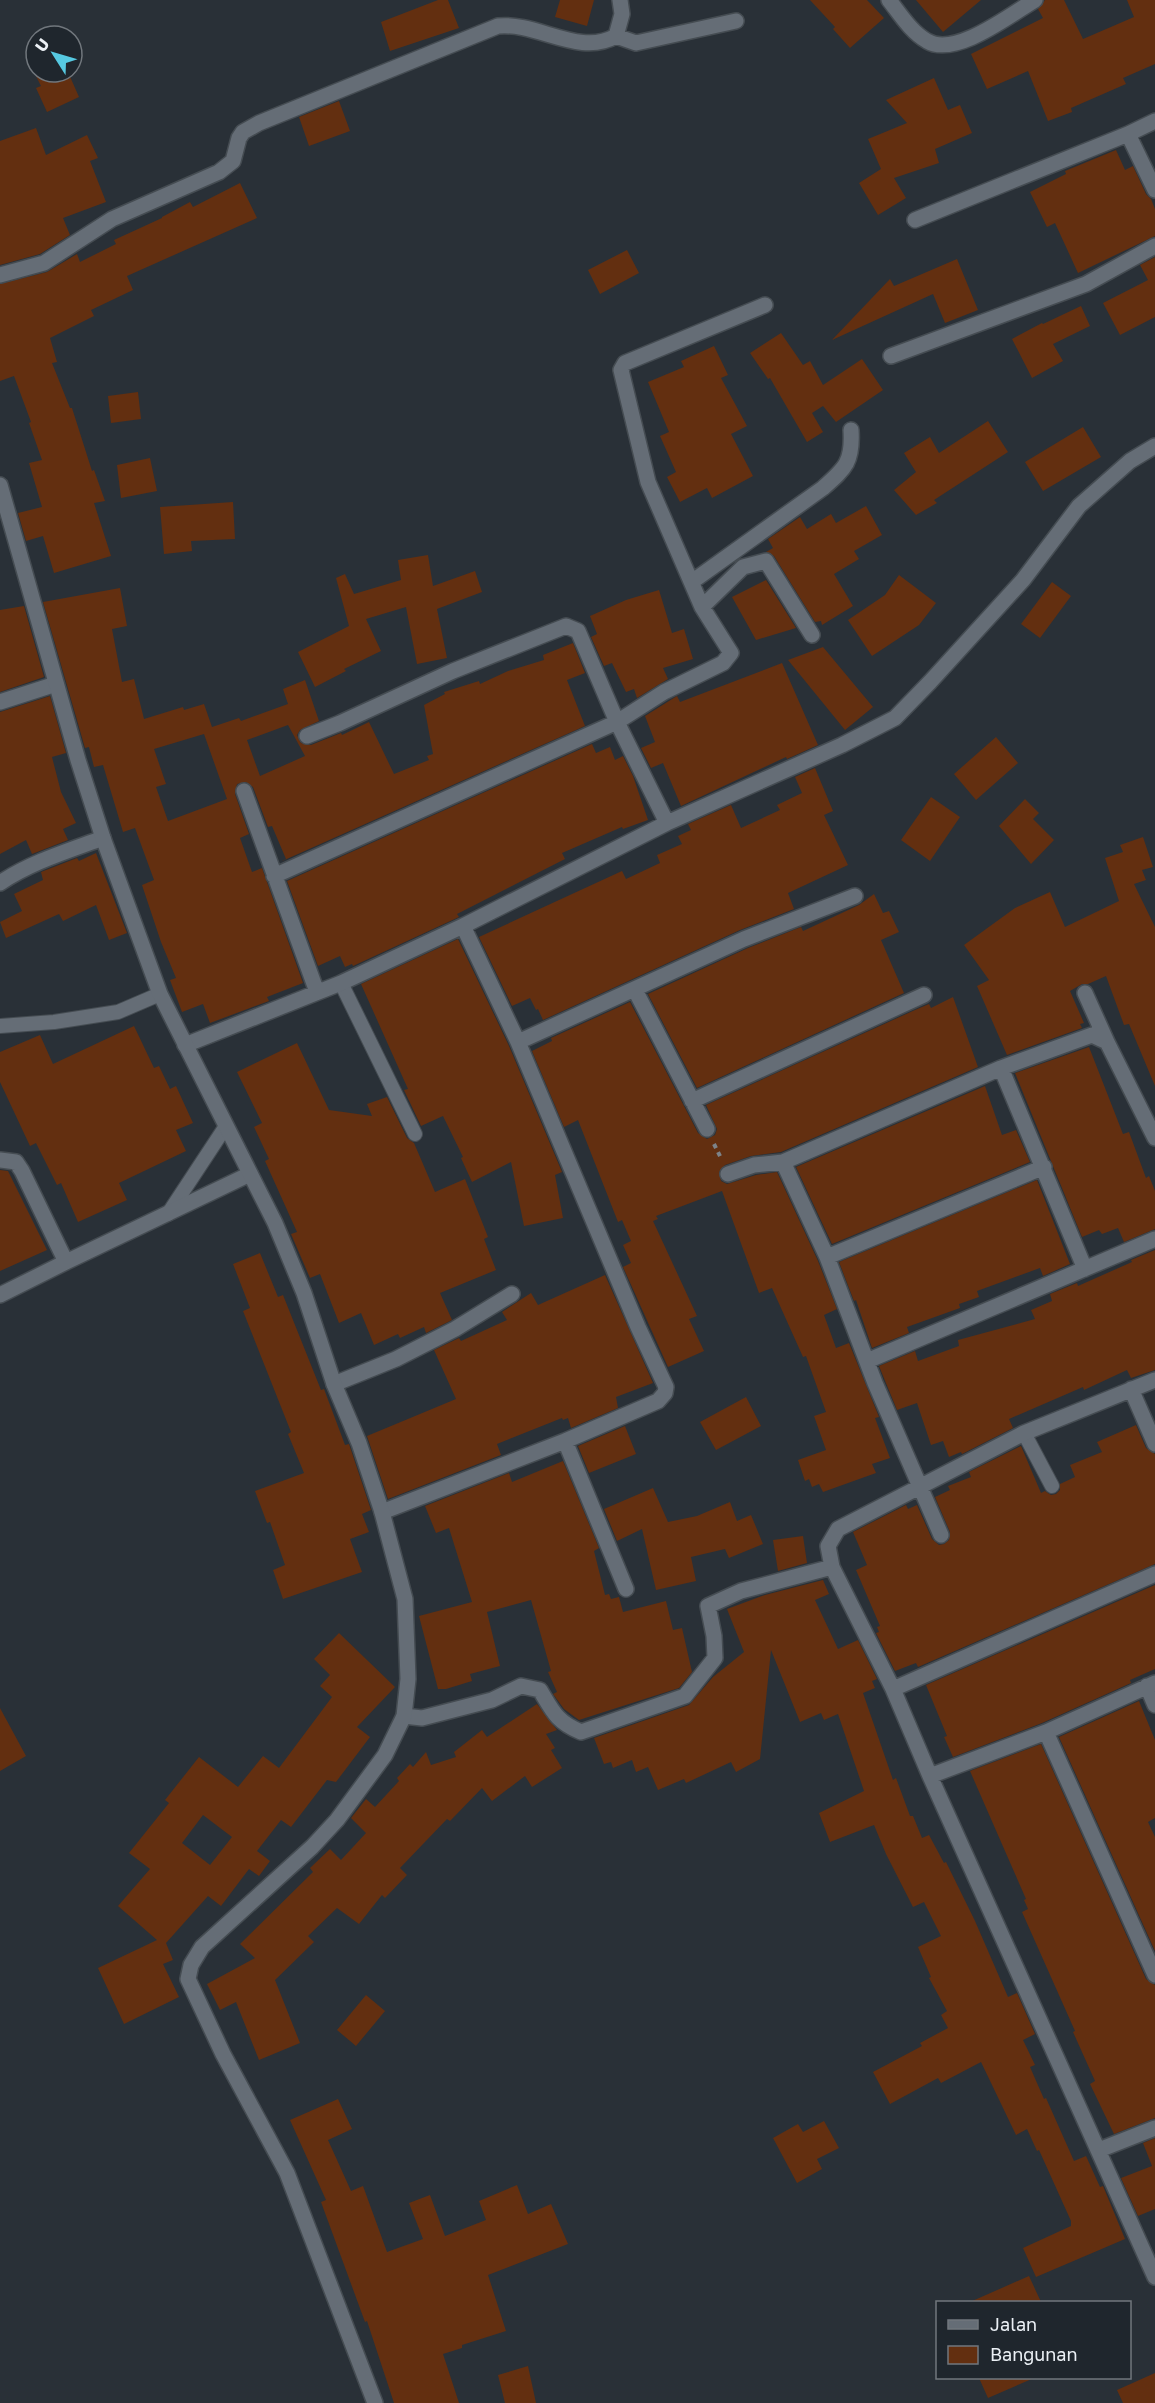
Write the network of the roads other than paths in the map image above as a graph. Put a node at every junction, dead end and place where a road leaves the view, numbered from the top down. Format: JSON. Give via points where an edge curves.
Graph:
{"nodes":[{"id":1,"x":620,"y":0,"type":"edge"},
{"id":2,"x":889,"y":0,"type":"edge"},
{"id":3,"x":1035,"y":0,"type":"edge"},
{"id":4,"x":736,"y":21,"type":"dead end"},
{"id":5,"x":616,"y":36,"type":"junction"},
{"id":6,"x":1155,"y":121,"type":"edge"},
{"id":7,"x":1128,"y":134,"type":"junction"},
{"id":8,"x":1155,"y":190,"type":"edge"},
{"id":9,"x":915,"y":220,"type":"dead end"},
{"id":10,"x":1155,"y":246,"type":"edge"},
{"id":11,"x":0,"y":275,"type":"edge"},
{"id":12,"x":765,"y":305,"type":"dead end"},
{"id":13,"x":891,"y":356,"type":"dead end"},
{"id":14,"x":851,"y":430,"type":"dead end"},
{"id":15,"x":1155,"y":446,"type":"edge"},
{"id":16,"x":1,"y":495,"type":"edge"},
{"id":17,"x":693,"y":581,"type":"junction"},
{"id":18,"x":702,"y":607,"type":"junction"},
{"id":19,"x":812,"y":635,"type":"dead end"},
{"id":20,"x":56,"y":684,"type":"junction"},
{"id":21,"x":0,"y":702,"type":"edge"},
{"id":22,"x":617,"y":722,"type":"junction"},
{"id":23,"x":307,"y":736,"type":"dead end"},
{"id":24,"x":244,"y":791,"type":"dead end"},
{"id":25,"x":667,"y":824,"type":"junction"},
{"id":26,"x":103,"y":838,"type":"junction"},
{"id":27,"x":274,"y":876,"type":"junction"},
{"id":28,"x":0,"y":883,"type":"edge"},
{"id":29,"x":855,"y":896,"type":"dead end"},
{"id":30,"x":463,"y":926,"type":"junction"},
{"id":31,"x":341,"y":983,"type":"junction"},
{"id":32,"x":635,"y":990,"type":"junction"},
{"id":33,"x":317,"y":992,"type":"junction"},
{"id":34,"x":1085,"y":993,"type":"dead end"},
{"id":35,"x":160,"y":994,"type":"junction"},
{"id":36,"x":924,"y":995,"type":"dead end"},
{"id":37,"x":0,"y":1026,"type":"edge"},
{"id":38,"x":518,"y":1042,"type":"junction"},
{"id":39,"x":1107,"y":1042,"type":"junction"},
{"id":40,"x":185,"y":1045,"type":"junction"},
{"id":41,"x":1001,"y":1068,"type":"junction"},
{"id":42,"x":692,"y":1101,"type":"junction"},
{"id":43,"x":226,"y":1126,"type":"junction"},
{"id":44,"x":707,"y":1129,"type":"road end"},
{"id":45,"x":1154,"y":1131,"type":"edge"},
{"id":46,"x":415,"y":1134,"type":"dead end"},
{"id":47,"x":0,"y":1160,"type":"edge"},
{"id":48,"x":783,"y":1162,"type":"junction"},
{"id":49,"x":1044,"y":1167,"type":"junction"},
{"id":50,"x":250,"y":1174,"type":"junction"},
{"id":51,"x":728,"y":1174,"type":"road end"},
{"id":52,"x":168,"y":1214,"type":"junction"},
{"id":53,"x":1155,"y":1239,"type":"edge"},
{"id":54,"x":827,"y":1257,"type":"junction"},
{"id":55,"x":66,"y":1262,"type":"junction"},
{"id":56,"x":1085,"y":1269,"type":"junction"},
{"id":57,"x":0,"y":1294,"type":"edge"},
{"id":58,"x":512,"y":1294,"type":"dead end"},
{"id":59,"x":867,"y":1361,"type":"junction"},
{"id":60,"x":1155,"y":1380,"type":"edge"},
{"id":61,"x":334,"y":1384,"type":"junction"},
{"id":62,"x":1131,"y":1389,"type":"junction"},
{"id":63,"x":1024,"y":1433,"type":"junction"},
{"id":64,"x":565,"y":1441,"type":"junction"},
{"id":65,"x":1155,"y":1444,"type":"edge"},
{"id":66,"x":1052,"y":1485,"type":"dead end"},
{"id":67,"x":918,"y":1486,"type":"junction"},
{"id":68,"x":382,"y":1512,"type":"junction"},
{"id":69,"x":941,"y":1535,"type":"dead end"},
{"id":70,"x":832,"y":1567,"type":"junction"},
{"id":71,"x":1155,"y":1574,"type":"edge"},
{"id":72,"x":626,"y":1589,"type":"dead end"},
{"id":73,"x":1151,"y":1684,"type":"edge"},
{"id":74,"x":893,"y":1689,"type":"junction"},
{"id":75,"x":1155,"y":1705,"type":"edge"},
{"id":76,"x":404,"y":1716,"type":"junction"},
{"id":77,"x":1046,"y":1732,"type":"junction"},
{"id":78,"x":930,"y":1776,"type":"junction"},
{"id":79,"x":1155,"y":1975,"type":"edge"},
{"id":80,"x":1155,"y":2128,"type":"edge"},
{"id":81,"x":1099,"y":2150,"type":"junction"},
{"id":82,"x":1155,"y":2277,"type":"edge"},
{"id":83,"x":375,"y":2403,"type":"edge"}],
"edges":[{"from":1,"to":5,"type":"street","via":[[622,14]]},
{"from":2,"to":3,"type":"street","via":[[914,31],[942,47],[968,40]]},
{"from":4,"to":5,"type":"street","via":[[636,43]]},
{"from":5,"to":11,"type":"street","via":[[604,43],[590,44],[513,25],[498,26],[249,128],[239,138],[233,161],[219,172],[112,219],[44,263]]},
{"from":6,"to":7,"type":"street"},
{"from":7,"to":8,"type":"street"},
{"from":7,"to":9,"type":"street"},
{"from":10,"to":13,"type":"street","via":[[1086,284]]},
{"from":12,"to":17,"type":"street","via":[[625,363],[621,370],[648,482]]},
{"from":14,"to":17,"type":"street","via":[[852,452],[840,473]]},
{"from":15,"to":25,"type":"street","via":[[1130,461],[1079,506],[1023,580],[895,718]]},
{"from":16,"to":20,"type":"street"},
{"from":17,"to":18,"type":"street"},
{"from":18,"to":19,"type":"street","via":[[743,567],[766,561]]},
{"from":18,"to":22,"type":"street","via":[[731,653],[728,658]]},
{"from":20,"to":21,"type":"street"},
{"from":20,"to":26,"type":"street"},
{"from":22,"to":23,"type":"street","via":[[578,631],[566,626]]},
{"from":22,"to":25,"type":"street"},
{"from":22,"to":27,"type":"street"},
{"from":24,"to":27,"type":"street"},
{"from":25,"to":30,"type":"street"},
{"from":26,"to":28,"type":"street","via":[[13,874]]},
{"from":26,"to":35,"type":"street"},
{"from":27,"to":33,"type":"street"},
{"from":29,"to":32,"type":"street","via":[[744,939]]},
{"from":30,"to":31,"type":"street"},
{"from":30,"to":38,"type":"street"},
{"from":31,"to":33,"type":"street"},
{"from":31,"to":46,"type":"lane"},
{"from":32,"to":38,"type":"street"},
{"from":32,"to":42,"type":"street"},
{"from":33,"to":40,"type":"street"},
{"from":34,"to":39,"type":"street"},
{"from":35,"to":37,"type":"lane","via":[[118,1012]]},
{"from":35,"to":40,"type":"street"},
{"from":36,"to":42,"type":"street"},
{"from":38,"to":64,"type":"street","via":[[666,1387],[658,1401]]},
{"from":39,"to":41,"type":"street","via":[[1092,1035]]},
{"from":39,"to":45,"type":"street"},
{"from":40,"to":43,"type":"street"},
{"from":41,"to":48,"type":"street"},
{"from":41,"to":49,"type":"street"},
{"from":42,"to":44,"type":"street"},
{"from":43,"to":50,"type":"street"},
{"from":43,"to":52,"type":"lane"},
{"from":47,"to":55,"type":"street","via":[[16,1162],[22,1171]]},
{"from":48,"to":51,"type":"street","via":[[754,1165]]},
{"from":48,"to":54,"type":"street"},
{"from":49,"to":54,"type":"street"},
{"from":49,"to":56,"type":"street"},
{"from":50,"to":52,"type":"street"},
{"from":50,"to":61,"type":"street","via":[[304,1293]]},
{"from":52,"to":55,"type":"street"},
{"from":53,"to":56,"type":"street"},
{"from":54,"to":59,"type":"street"},
{"from":55,"to":57,"type":"street"},
{"from":56,"to":59,"type":"street"},
{"from":58,"to":61,"type":"street","via":[[396,1359]]},
{"from":59,"to":67,"type":"street"},
{"from":60,"to":62,"type":"street"},
{"from":61,"to":68,"type":"street"},
{"from":62,"to":63,"type":"street"},
{"from":62,"to":65,"type":"street"},
{"from":63,"to":66,"type":"lane"},
{"from":63,"to":67,"type":"street"},
{"from":64,"to":68,"type":"street"},
{"from":64,"to":72,"type":"street"},
{"from":67,"to":69,"type":"street"},
{"from":67,"to":70,"type":"street","via":[[838,1529],[828,1546]]},
{"from":68,"to":76,"type":"street","via":[[405,1599],[408,1679]]},
{"from":70,"to":74,"type":"street"},
{"from":70,"to":76,"type":"street","via":[[741,1591],[708,1606],[715,1658],[686,1696],[581,1732],[555,1715],[540,1690],[521,1686],[492,1700],[422,1718]]},
{"from":71,"to":74,"type":"street"},
{"from":73,"to":75,"type":"street"},
{"from":73,"to":77,"type":"street"},
{"from":74,"to":78,"type":"street"},
{"from":76,"to":83,"type":"street","via":[[385,1755],[337,1820],[312,1848],[202,1947],[188,1979],[287,2173]]},
{"from":77,"to":78,"type":"street"},
{"from":77,"to":79,"type":"street"},
{"from":78,"to":81,"type":"street"},
{"from":80,"to":81,"type":"street"},
{"from":81,"to":82,"type":"street"}]}
